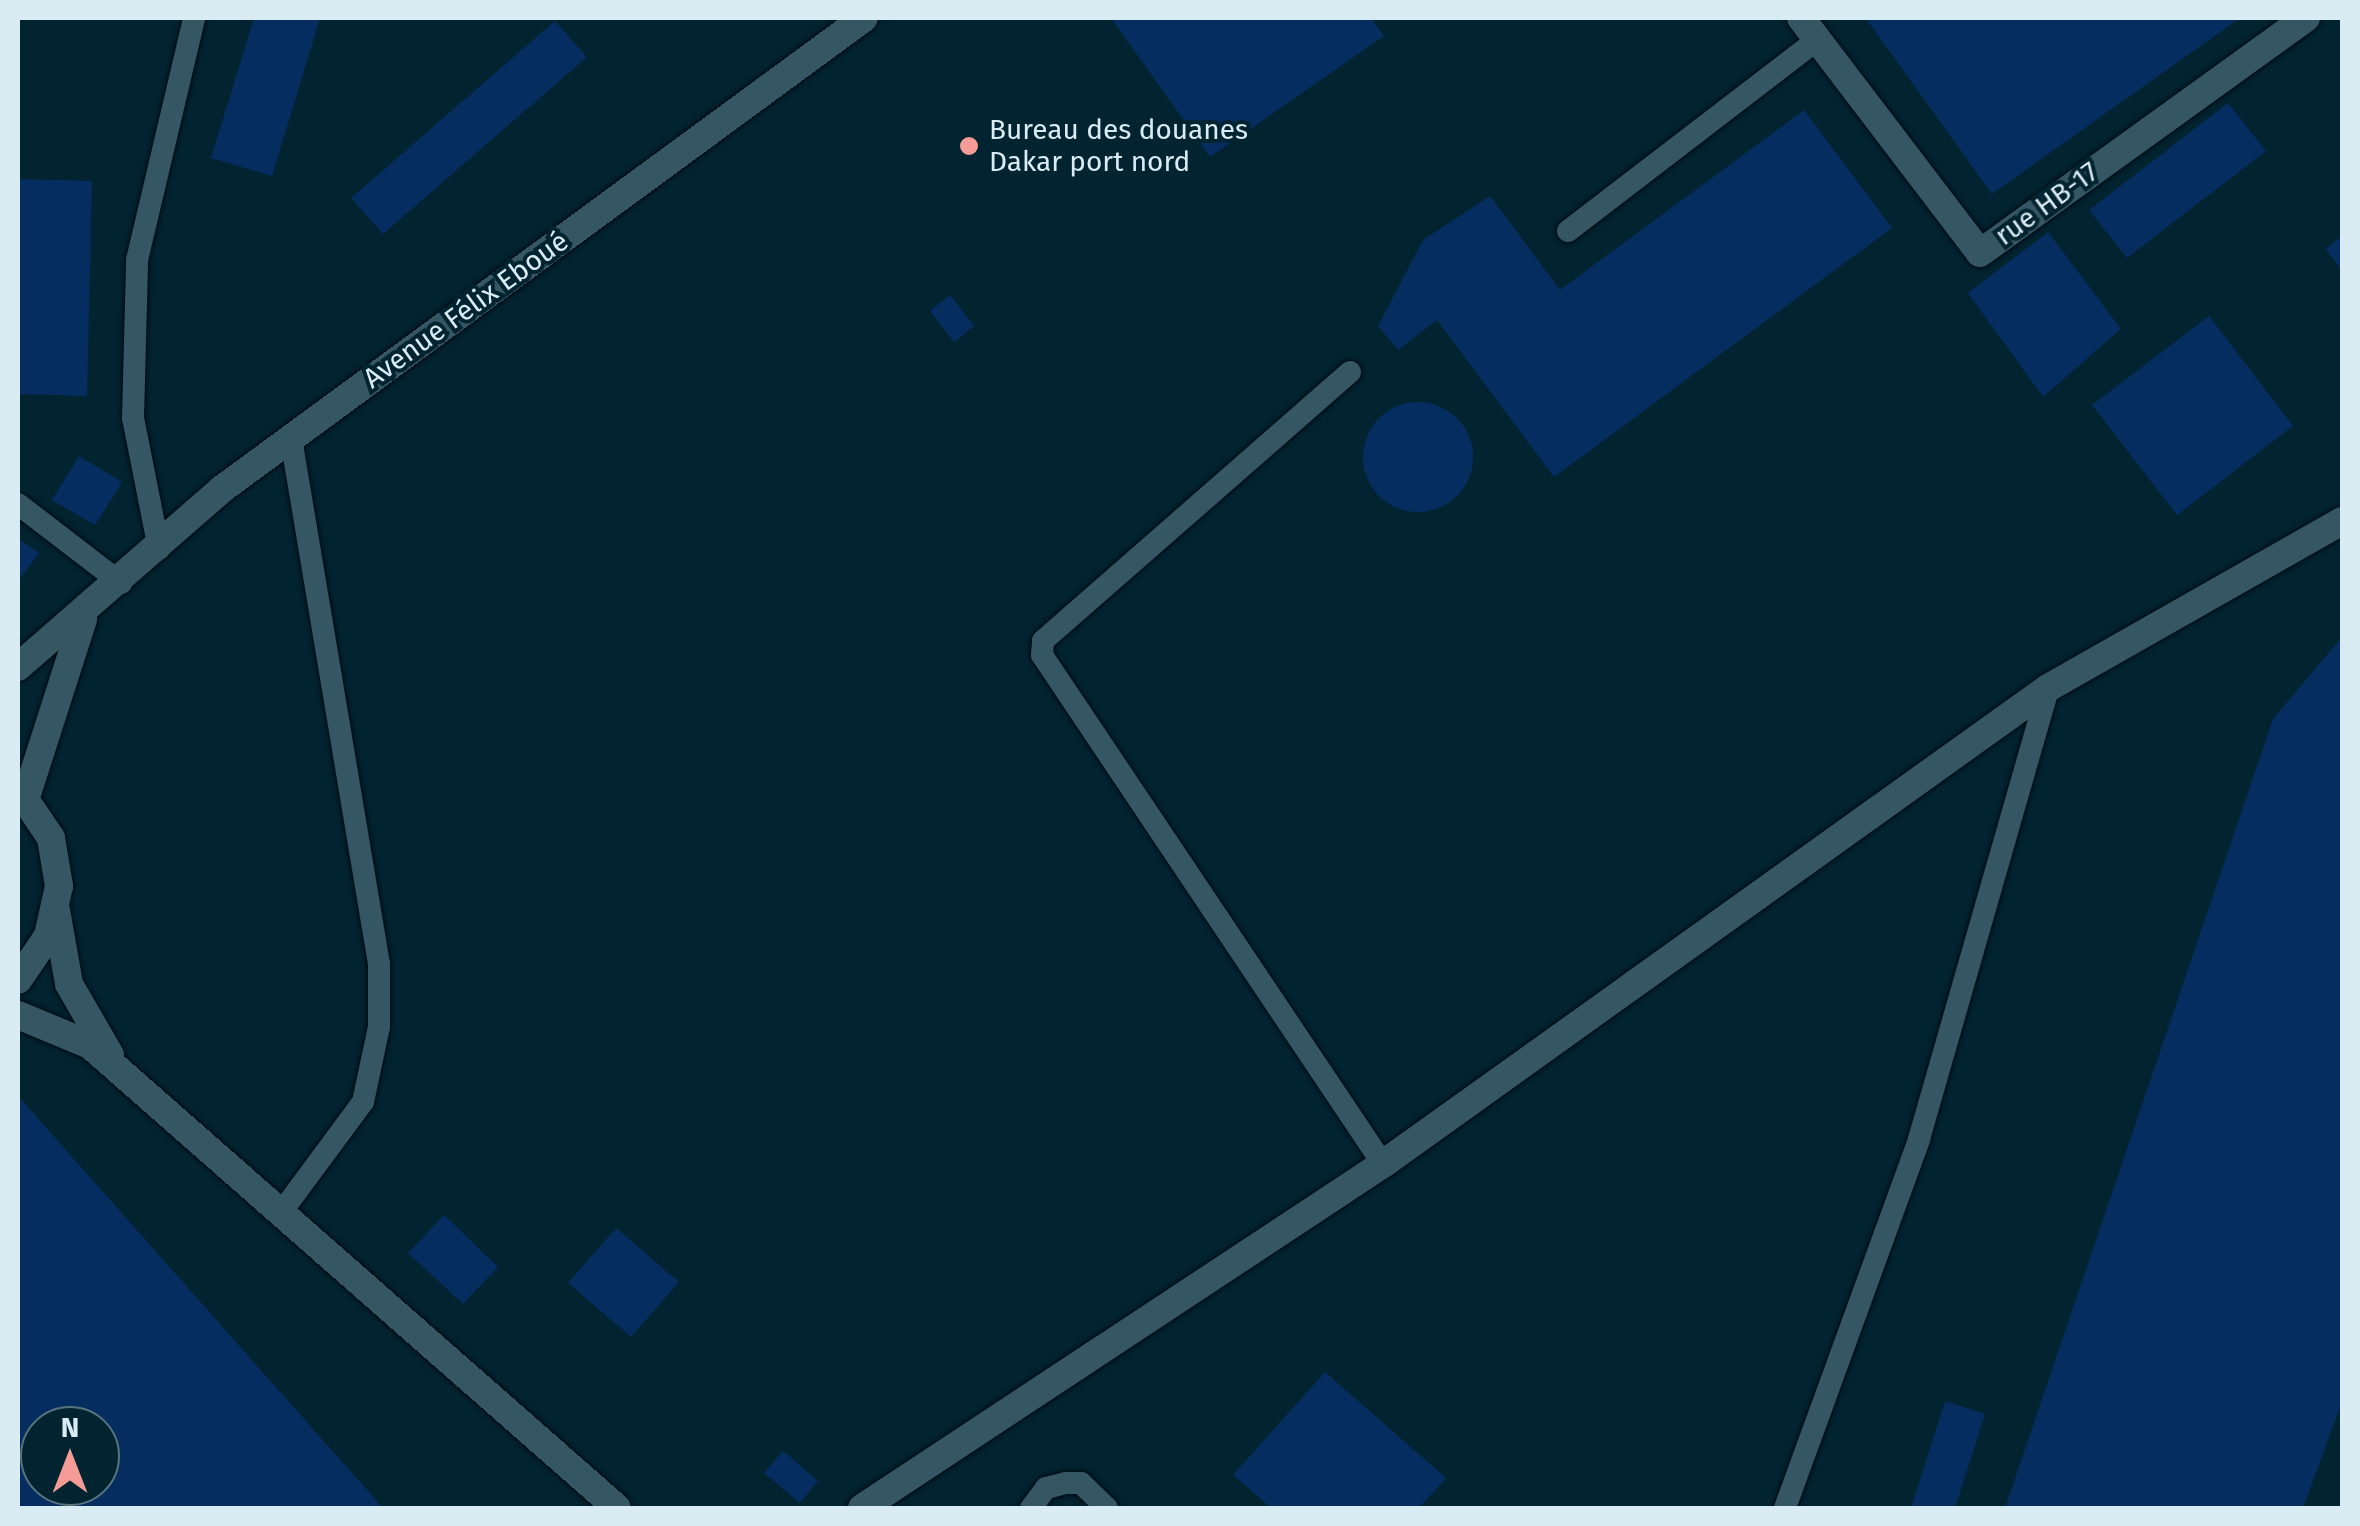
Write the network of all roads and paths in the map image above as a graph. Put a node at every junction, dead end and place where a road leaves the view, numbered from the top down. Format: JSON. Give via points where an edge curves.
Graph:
{"nodes":[{"id":1,"x":194,"y":18,"type":"edge"},
{"id":2,"x":864,"y":18,"type":"edge"},
{"id":3,"x":2306,"y":18,"type":"edge"},
{"id":4,"x":1810,"y":28,"type":"edge"},
{"id":5,"x":1568,"y":230,"type":"dead end"},
{"id":6,"x":1350,"y":372,"type":"dead end"},
{"id":7,"x":291,"y":438,"type":"junction"},
{"id":8,"x":18,"y":504,"type":"edge"},
{"id":9,"x":2342,"y":521,"type":"edge"},
{"id":10,"x":158,"y":549,"type":"junction"},
{"id":11,"x":121,"y":583,"type":"junction"},
{"id":12,"x":83,"y":619,"type":"junction"},
{"id":13,"x":18,"y":667,"type":"edge"},
{"id":14,"x":2048,"y":688,"type":"junction"},
{"id":15,"x":22,"y":793,"type":"edge"},
{"id":16,"x":56,"y":910,"type":"junction"},
{"id":17,"x":18,"y":980,"type":"edge"},
{"id":18,"x":18,"y":1014,"type":"edge"},
{"id":19,"x":122,"y":1072,"type":"junction"},
{"id":20,"x":1383,"y":1164,"type":"junction"},
{"id":21,"x":280,"y":1214,"type":"junction"},
{"id":22,"x":617,"y":1508,"type":"edge"},
{"id":23,"x":862,"y":1508,"type":"edge"},
{"id":24,"x":1031,"y":1508,"type":"edge"},
{"id":25,"x":1107,"y":1508,"type":"edge"},
{"id":26,"x":1785,"y":1508,"type":"edge"}],
"edges":[{"from":1,"to":10,"type":"lane","via":[[137,260],[134,418]]},
{"from":2,"to":7,"type":"street","name":"Avenue Félix Eboué"},
{"from":3,"to":4,"type":"street","name":"rue HB-17","via":[[1980,253]]},
{"from":4,"to":5,"type":"lane"},
{"from":6,"to":20,"type":"lane","via":[[1043,642],[1042,655]]},
{"from":7,"to":10,"type":"street","name":"Avenue Félix Eboué"},
{"from":7,"to":21,"type":"lane","via":[[379,964],[379,1027],[363,1102]]},
{"from":8,"to":11,"type":"lane"},
{"from":9,"to":14,"type":"street"},
{"from":10,"to":11,"type":"street","name":"Avenue Félix Eboué"},
{"from":11,"to":12,"type":"street","name":"Avenue Félix Eboué"},
{"from":12,"to":13,"type":"street","name":"Avenue Félix Eboué"},
{"from":12,"to":15,"type":"street","name":"Avenue Félix Eboué"},
{"from":14,"to":20,"type":"street"},
{"from":14,"to":26,"type":"lane","via":[[1919,1139]]},
{"from":15,"to":16,"type":"street","via":[[51,838]]},
{"from":16,"to":17,"type":"street"},
{"from":16,"to":19,"type":"street","via":[[69,984]]},
{"from":18,"to":19,"type":"street","via":[[90,1046]]},
{"from":19,"to":21,"type":"street"},
{"from":20,"to":23,"type":"street"},
{"from":21,"to":22,"type":"street"},
{"from":24,"to":25,"type":"lane","via":[[1046,1488],[1081,1484]]}]}
